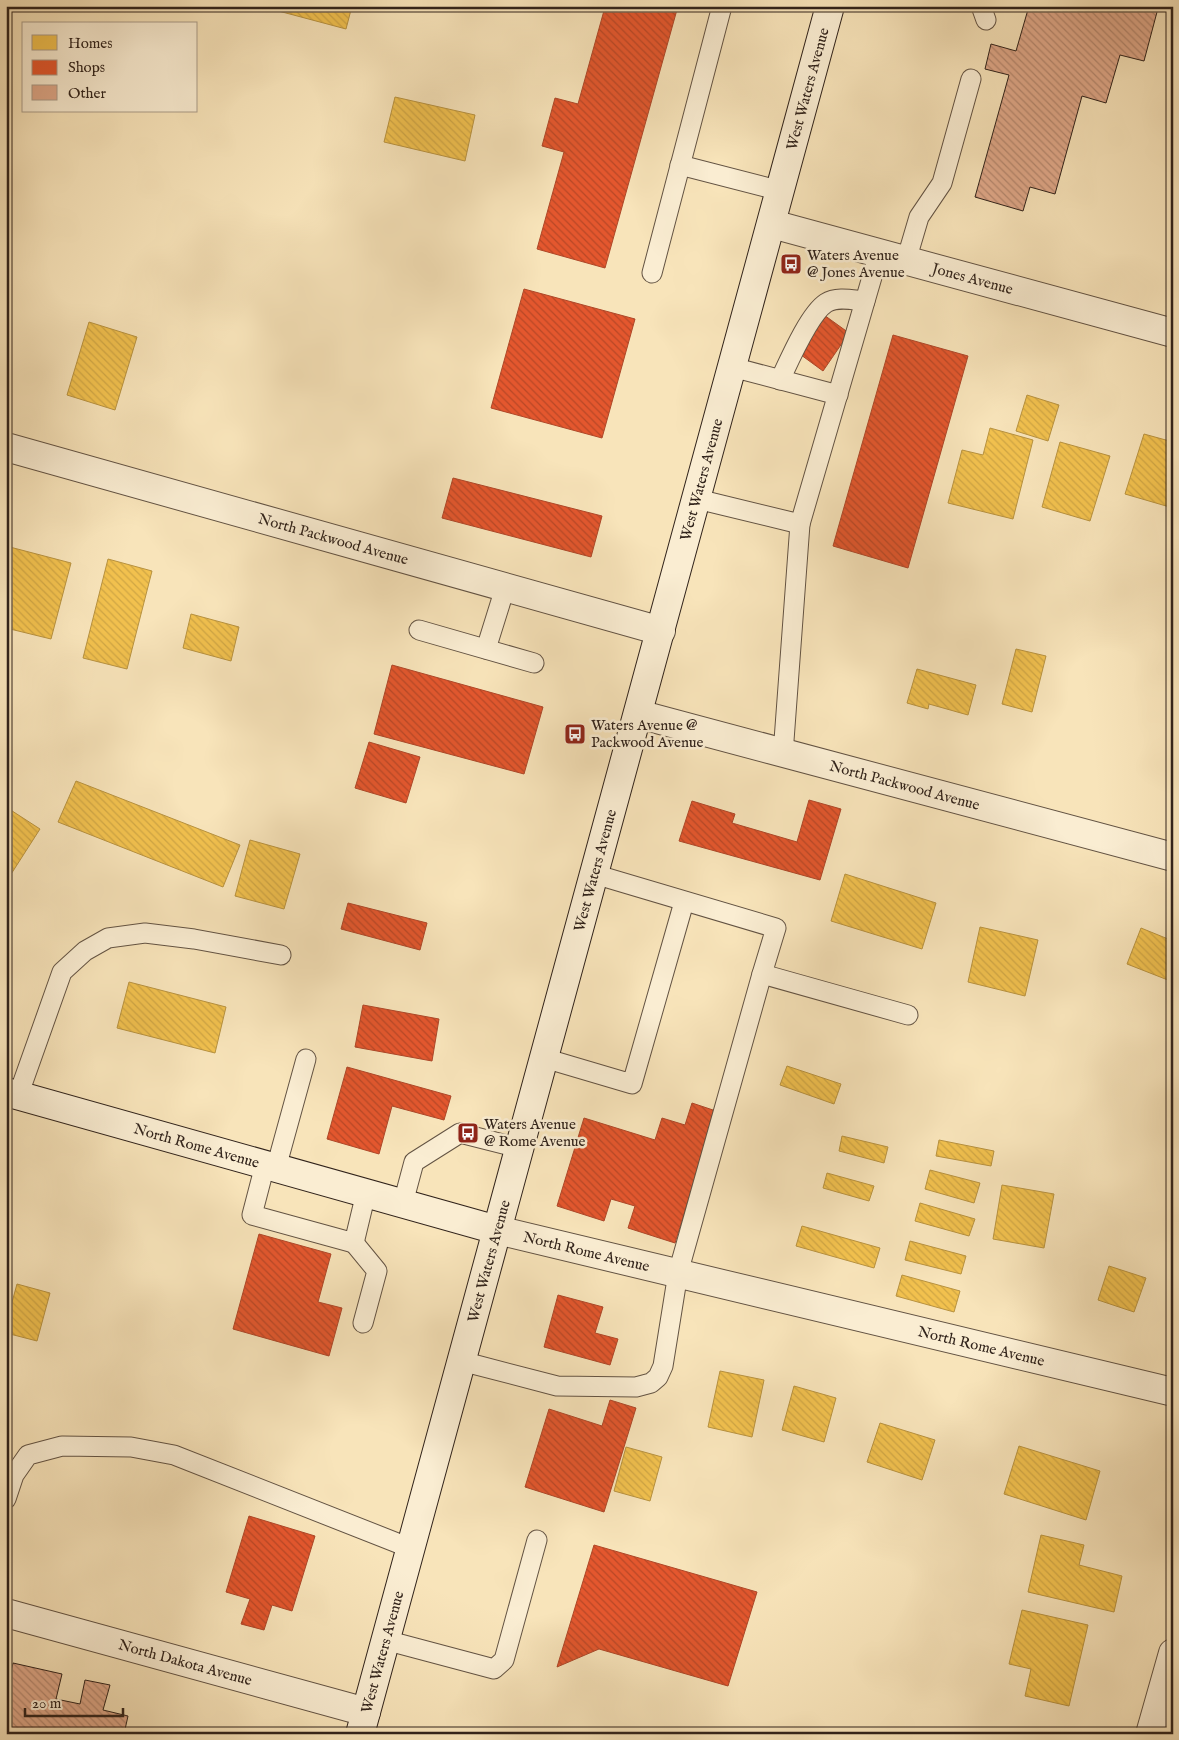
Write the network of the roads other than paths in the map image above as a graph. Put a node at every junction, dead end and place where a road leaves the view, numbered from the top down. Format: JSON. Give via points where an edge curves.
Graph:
{"nodes":[{"id":1,"x":722,"y":6,"type":"edge"},
{"id":2,"x":830,"y":6,"type":"edge"},
{"id":3,"x":971,"y":79,"type":"dead end"},
{"id":4,"x":680,"y":165,"type":"junction"},
{"id":5,"x":781,"y":191,"type":"junction"},
{"id":6,"x":772,"y":224,"type":"junction"},
{"id":7,"x":879,"y":254,"type":"junction"},
{"id":8,"x":906,"y":261,"type":"junction"},
{"id":9,"x":652,"y":273,"type":"dead end"},
{"id":10,"x":865,"y":301,"type":"junction"},
{"id":11,"x":1173,"y":334,"type":"edge"},
{"id":12,"x":732,"y":367,"type":"junction"},
{"id":13,"x":780,"y":380,"type":"junction"},
{"id":14,"x":838,"y":395,"type":"junction"},
{"id":15,"x":6,"y":446,"type":"edge"},
{"id":16,"x":697,"y":498,"type":"junction"},
{"id":17,"x":800,"y":524,"type":"junction"},
{"id":18,"x":506,"y":588,"type":"junction"},
{"id":19,"x":419,"y":630,"type":"dead end"},
{"id":20,"x":661,"y":631,"type":"junction"},
{"id":21,"x":486,"y":649,"type":"junction"},
{"id":22,"x":534,"y":663,"type":"dead end"},
{"id":23,"x":638,"y":714,"type":"junction"},
{"id":24,"x":783,"y":754,"type":"junction"},
{"id":25,"x":1173,"y":857,"type":"edge"},
{"id":26,"x":594,"y":874,"type":"junction"},
{"id":27,"x":684,"y":902,"type":"junction"},
{"id":28,"x":281,"y":954,"type":"dead end"},
{"id":29,"x":762,"y":974,"type":"junction"},
{"id":30,"x":908,"y":1015,"type":"dead end"},
{"id":31,"x":544,"y":1058,"type":"junction"},
{"id":32,"x":306,"y":1060,"type":"dead end"},
{"id":33,"x":12,"y":1094,"type":"edge"},
{"id":34,"x":519,"y":1148,"type":"junction"},
{"id":35,"x":271,"y":1166,"type":"junction"},
{"id":36,"x":366,"y":1193,"type":"junction"},
{"id":37,"x":403,"y":1203,"type":"junction"},
{"id":38,"x":497,"y":1230,"type":"junction"},
{"id":39,"x":354,"y":1243,"type":"junction"},
{"id":40,"x":678,"y":1273,"type":"junction"},
{"id":41,"x":363,"y":1323,"type":"dead end"},
{"id":42,"x":461,"y":1361,"type":"junction"},
{"id":43,"x":1173,"y":1392,"type":"edge"},
{"id":44,"x":6,"y":1499,"type":"edge"},
{"id":45,"x":537,"y":1540,"type":"dead end"},
{"id":46,"x":410,"y":1548,"type":"junction"},
{"id":47,"x":6,"y":1613,"type":"edge"},
{"id":48,"x":385,"y":1640,"type":"junction"},
{"id":49,"x":1173,"y":1653,"type":"edge"},
{"id":50,"x":363,"y":1723,"type":"edge"},
{"id":51,"x":1150,"y":1734,"type":"edge"}],
"edges":[{"from":1,"to":4,"type":"lane"},
{"from":2,"to":5,"type":"street","name":"West Waters Avenue"},
{"from":3,"to":8,"type":"lane","via":[[942,183],[919,217]]},
{"from":4,"to":5,"type":"lane"},
{"from":4,"to":9,"type":"lane"},
{"from":5,"to":6,"type":"street","name":"West Waters Avenue"},
{"from":6,"to":7,"type":"street","name":"Jones Avenue"},
{"from":6,"to":12,"type":"street","name":"West Waters Avenue"},
{"from":7,"to":8,"type":"street","name":"Jones Avenue"},
{"from":7,"to":10,"type":"lane"},
{"from":8,"to":11,"type":"street","name":"Jones Avenue"},
{"from":10,"to":13,"type":"lane","via":[[845,299],[827,303],[793,352]]},
{"from":10,"to":14,"type":"lane"},
{"from":12,"to":13,"type":"lane"},
{"from":12,"to":16,"type":"street","name":"West Waters Avenue"},
{"from":13,"to":14,"type":"lane"},
{"from":14,"to":17,"type":"lane"},
{"from":15,"to":18,"type":"street","name":"North Packwood Avenue"},
{"from":16,"to":17,"type":"lane"},
{"from":16,"to":20,"type":"street","name":"West Waters Avenue"},
{"from":17,"to":24,"type":"lane"},
{"from":18,"to":20,"type":"street","name":"North Packwood Avenue"},
{"from":18,"to":21,"type":"lane"},
{"from":19,"to":21,"type":"lane"},
{"from":20,"to":23,"type":"street","name":"West Waters Avenue"},
{"from":21,"to":22,"type":"lane"},
{"from":23,"to":24,"type":"street","name":"North Packwood Avenue"},
{"from":23,"to":26,"type":"street","name":"West Waters Avenue"},
{"from":24,"to":25,"type":"street","name":"North Packwood Avenue"},
{"from":26,"to":27,"type":"lane"},
{"from":26,"to":31,"type":"street","name":"West Waters Avenue"},
{"from":27,"to":29,"type":"lane","via":[[776,928]]},
{"from":27,"to":31,"type":"lane","via":[[632,1084]]},
{"from":28,"to":33,"type":"lane","via":[[145,932],[108,938],[85,951],[62,972]]},
{"from":29,"to":30,"type":"lane"},
{"from":29,"to":40,"type":"lane"},
{"from":31,"to":34,"type":"street","name":"West Waters Avenue"},
{"from":32,"to":35,"type":"lane"},
{"from":33,"to":35,"type":"street","name":"North Rome Avenue"},
{"from":34,"to":37,"type":"lane","via":[[460,1133],[414,1162]]},
{"from":34,"to":38,"type":"street","name":"West Waters Avenue"},
{"from":35,"to":36,"type":"street","name":"North Rome Avenue"},
{"from":35,"to":39,"type":"lane","via":[[252,1215]]},
{"from":36,"to":37,"type":"street","name":"North Rome Avenue"},
{"from":36,"to":39,"type":"lane"},
{"from":37,"to":38,"type":"street","name":"North Rome Avenue"},
{"from":38,"to":40,"type":"street","name":"North Rome Avenue"},
{"from":38,"to":42,"type":"street","name":"West Waters Avenue"},
{"from":39,"to":41,"type":"lane","via":[[377,1271]]},
{"from":40,"to":42,"type":"lane","via":[[663,1366],[651,1383],[636,1387],[557,1386]]},
{"from":40,"to":43,"type":"street","name":"North Rome Avenue"},
{"from":42,"to":46,"type":"street","name":"West Waters Avenue"},
{"from":44,"to":46,"type":"lane","via":[[14,1475],[28,1454],[62,1446],[131,1446],[174,1455]]},
{"from":45,"to":48,"type":"lane","via":[[504,1660],[494,1669]]},
{"from":46,"to":48,"type":"street","name":"West Waters Avenue"},
{"from":47,"to":50,"type":"street","name":"North Dakota Avenue"},
{"from":48,"to":50,"type":"street","name":"West Waters Avenue"},
{"from":49,"to":51,"type":"street"}]}
